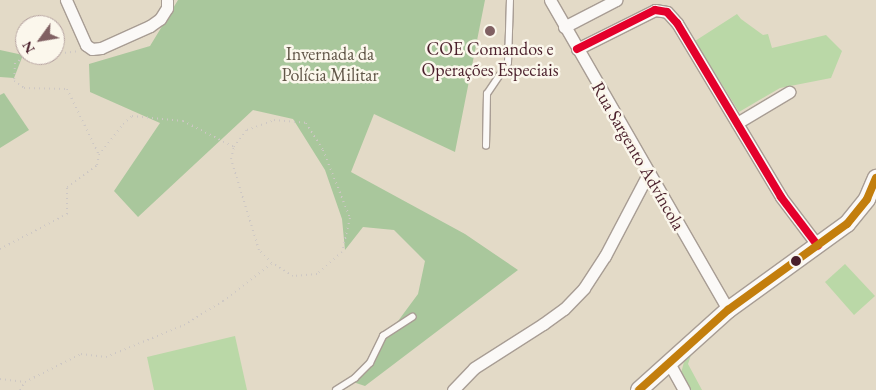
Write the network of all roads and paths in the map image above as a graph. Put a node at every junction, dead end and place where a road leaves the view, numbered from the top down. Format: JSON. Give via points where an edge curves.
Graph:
{"nodes":[{"id":1,"x":66,"y":0,"type":"edge"},
{"id":2,"x":167,"y":0,"type":"edge"},
{"id":3,"x":510,"y":0,"type":"edge"},
{"id":4,"x":550,"y":0,"type":"edge"},
{"id":5,"x":616,"y":0,"type":"edge"},
{"id":6,"x":564,"y":27,"type":"junction"},
{"id":7,"x":92,"y":49,"type":"junction"},
{"id":8,"x":577,"y":49,"type":"junction"},
{"id":9,"x":65,"y":53,"type":"edge"},
{"id":10,"x":16,"y":65,"type":"edge"},
{"id":11,"x":788,"y":92,"type":"dead end"},
{"id":12,"x":737,"y":124,"type":"junction"},
{"id":13,"x":486,"y":146,"type":"dead end"},
{"id":14,"x":234,"y":147,"type":"junction"},
{"id":15,"x":99,"y":155,"type":"junction"},
{"id":16,"x":648,"y":174,"type":"junction"},
{"id":17,"x":876,"y":178,"type":"edge"},
{"id":18,"x":818,"y":246,"type":"junction"},
{"id":19,"x":0,"y":249,"type":"edge"},
{"id":20,"x":272,"y":263,"type":"junction"},
{"id":21,"x":728,"y":310,"type":"junction"},
{"id":22,"x":412,"y":316,"type":"dead end"},
{"id":23,"x":669,"y":363,"type":"junction"},
{"id":24,"x":0,"y":379,"type":"edge"},
{"id":25,"x":25,"y":382,"type":"junction"},
{"id":26,"x":20,"y":390,"type":"edge"},
{"id":27,"x":336,"y":390,"type":"edge"},
{"id":28,"x":453,"y":390,"type":"edge"},
{"id":29,"x":639,"y":390,"type":"edge"},
{"id":30,"x":684,"y":390,"type":"edge"}],
"edges":[{"from":1,"to":7,"type":"street","via":[[86,45]]},
{"from":2,"to":7,"type":"street","via":[[160,19],[150,26]]},
{"from":3,"to":13,"type":"lane","via":[[508,63],[487,94]]},
{"from":4,"to":6,"type":"street","name":"Rua Sargento Advíncola"},
{"from":5,"to":6,"type":"street"},
{"from":6,"to":8,"type":"street","name":"Rua Sargento Advíncola"},
{"from":7,"to":9,"type":"path"},
{"from":8,"to":12,"type":"street","via":[[654,10],[667,12],[677,23]]},
{"from":8,"to":16,"type":"street","name":"Rua Sargento Advíncola"},
{"from":10,"to":15,"type":"path","via":[[14,81],[24,88],[68,88]]},
{"from":11,"to":12,"type":"street"},
{"from":12,"to":18,"type":"street","via":[[781,197]]},
{"from":14,"to":15,"type":"path","via":[[182,121],[132,116]]},
{"from":14,"to":20,"type":"path","via":[[231,159],[260,250]]},
{"from":14,"to":20,"type":"path","via":[[247,130],[274,120],[306,123],[323,150],[350,218],[342,252],[317,274],[293,276]]},
{"from":15,"to":19,"type":"path","via":[[97,165],[67,187],[67,214]]},
{"from":16,"to":21,"type":"street","name":"Rua Sargento Advíncola"},
{"from":16,"to":28,"type":"street","via":[[605,256],[584,288],[564,309],[474,368]]},
{"from":17,"to":18,"type":"main road","via":[[857,214]]},
{"from":18,"to":21,"type":"main road"},
{"from":20,"to":25,"type":"path","via":[[223,301],[184,325],[106,357],[80,354]]},
{"from":21,"to":23,"type":"main road"},
{"from":22,"to":27,"type":"lane","via":[[383,336],[370,363]]},
{"from":23,"to":29,"type":"main road"},
{"from":23,"to":30,"type":"street"},
{"from":24,"to":25,"type":"path"},
{"from":25,"to":26,"type":"path"}]}
